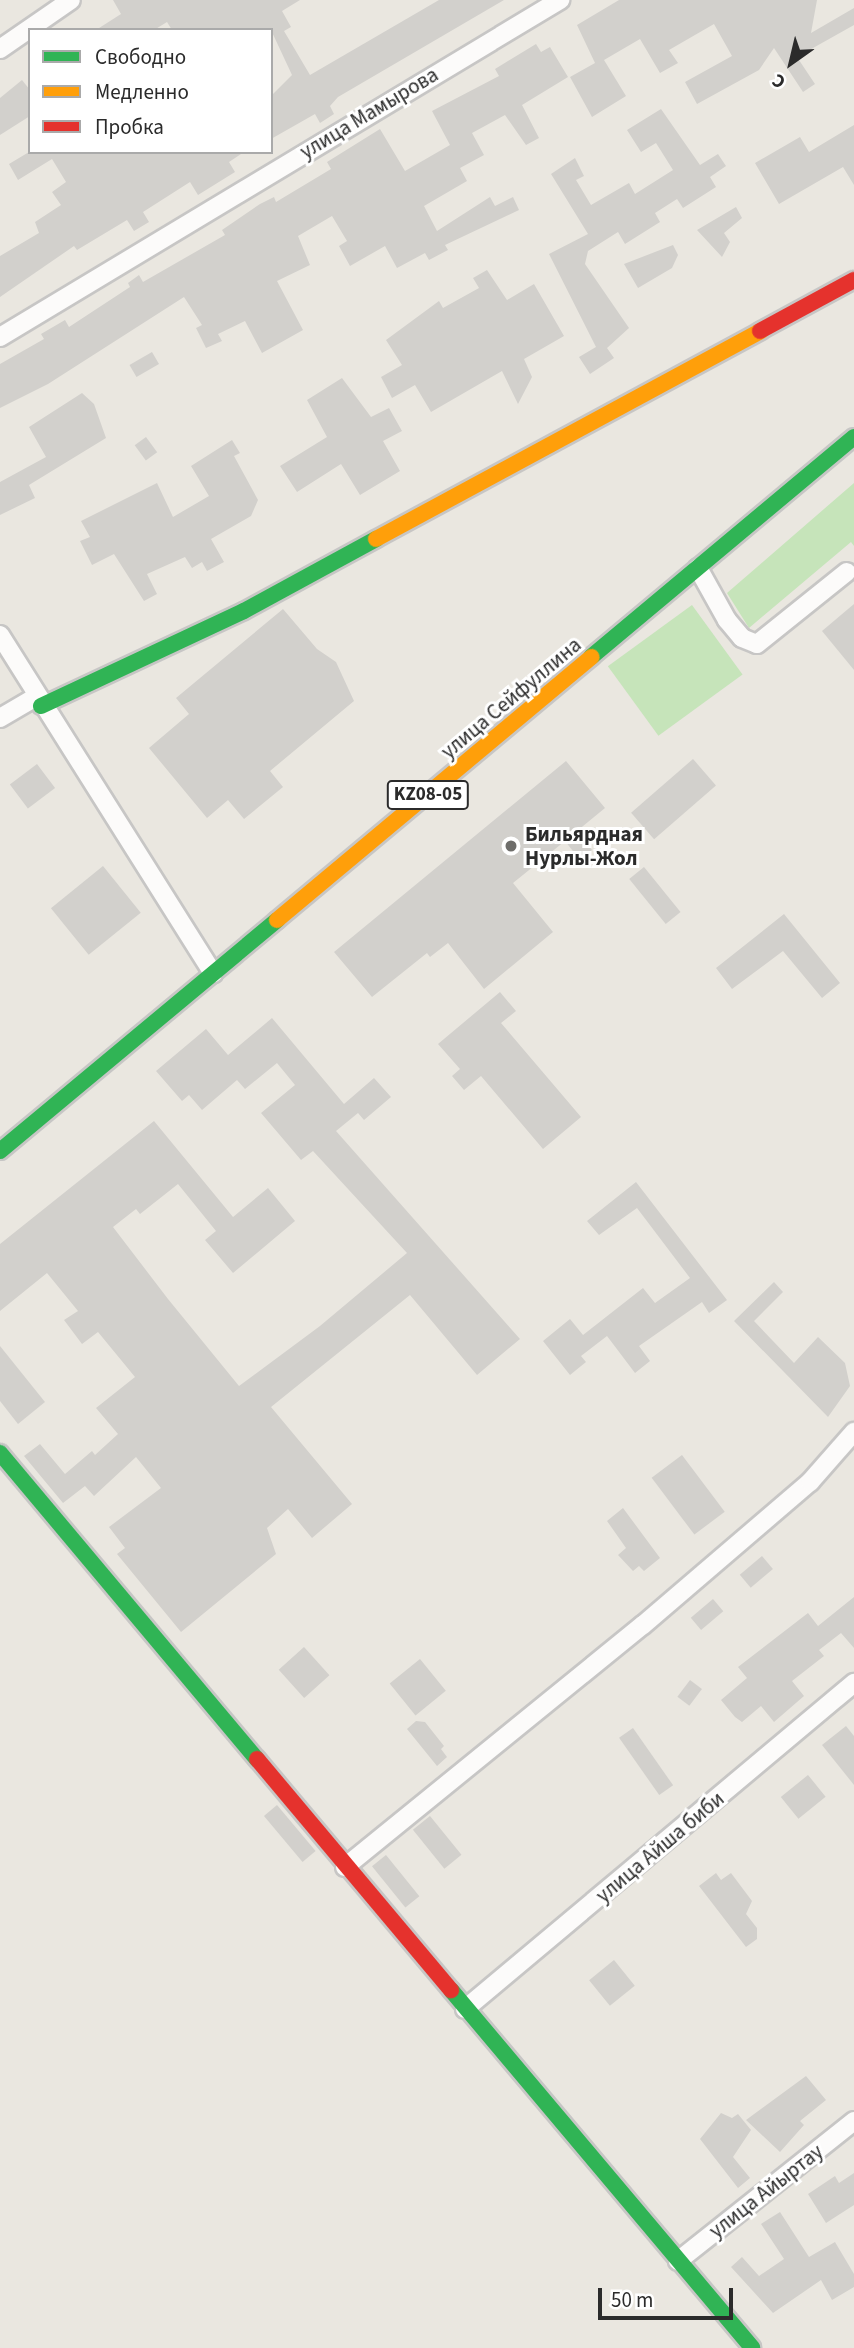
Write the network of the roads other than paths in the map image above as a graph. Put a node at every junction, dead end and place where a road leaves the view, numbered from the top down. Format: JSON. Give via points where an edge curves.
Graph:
{"nodes":[{"id":1,"x":71,"y":0,"type":"edge"},
{"id":2,"x":560,"y":0,"type":"edge"},
{"id":3,"x":30,"y":28,"type":"edge"},
{"id":4,"x":28,"y":30,"type":"edge"},
{"id":5,"x":0,"y":49,"type":"edge"},
{"id":6,"x":854,"y":280,"type":"edge"},
{"id":7,"x":0,"y":337,"type":"edge"},
{"id":8,"x":854,"y":437,"type":"edge"},
{"id":9,"x":698,"y":568,"type":"junction"},
{"id":10,"x":847,"y":572,"type":"dead end"},
{"id":11,"x":0,"y":635,"type":"edge"},
{"id":12,"x":38,"y":701,"type":"junction"},
{"id":13,"x":0,"y":718,"type":"edge"},
{"id":14,"x":213,"y":973,"type":"junction"},
{"id":15,"x":0,"y":1151,"type":"edge"},
{"id":16,"x":854,"y":1432,"type":"edge"},
{"id":17,"x":0,"y":1453,"type":"edge"},
{"id":18,"x":854,"y":1683,"type":"edge"},
{"id":19,"x":345,"y":1867,"type":"junction"},
{"id":20,"x":465,"y":2010,"type":"junction"},
{"id":21,"x":854,"y":2121,"type":"edge"},
{"id":22,"x":678,"y":2261,"type":"junction"},
{"id":23,"x":752,"y":2348,"type":"edge"}],
"edges":[{"from":1,"to":3,"type":"street"},
{"from":2,"to":7,"type":"street","name":"улица Мамырова"},
{"from":4,"to":5,"type":"street"},
{"from":6,"to":12,"type":"street","via":[[244,611]]},
{"from":8,"to":9,"type":"street","name":"улица Сейфуллина","number":"KZ08-05"},
{"from":9,"to":10,"type":"street","via":[[727,620],[742,638],[757,644]]},
{"from":9,"to":14,"type":"street","name":"улица Сейфуллина","number":"KZ08-05"},
{"from":11,"to":12,"type":"street"},
{"from":12,"to":13,"type":"street"},
{"from":12,"to":14,"type":"street"},
{"from":14,"to":15,"type":"street","name":"улица Сейфуллина","number":"KZ08-05"},
{"from":16,"to":19,"type":"street","via":[[810,1482],[643,1625]]},
{"from":17,"to":19,"type":"street"},
{"from":18,"to":20,"type":"street","name":"улица Айша биби"},
{"from":19,"to":20,"type":"street"},
{"from":20,"to":22,"type":"street"},
{"from":21,"to":22,"type":"street","name":"улица Айыртау"},
{"from":22,"to":23,"type":"street"}]}
